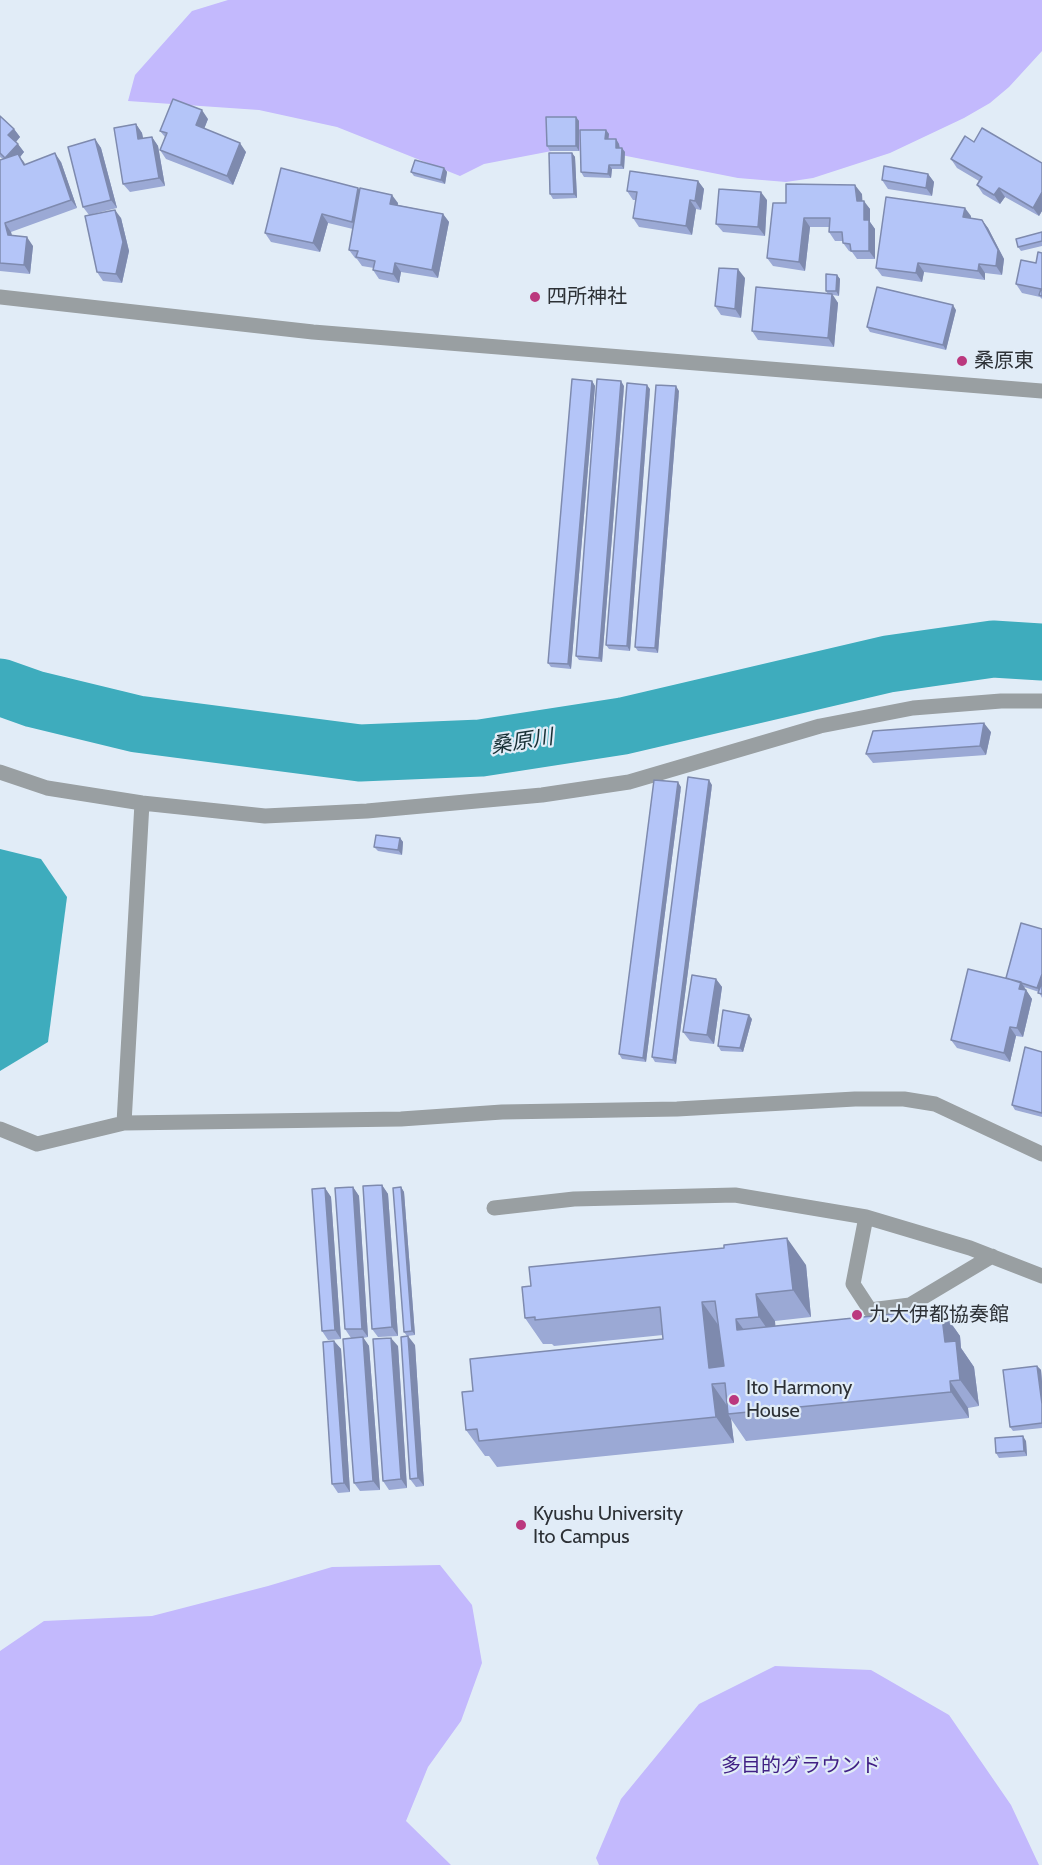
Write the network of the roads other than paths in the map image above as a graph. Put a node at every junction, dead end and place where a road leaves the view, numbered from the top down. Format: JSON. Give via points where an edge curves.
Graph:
{"nodes":[{"id":1,"x":0,"y":297,"type":"edge"},
{"id":2,"x":1042,"y":391,"type":"edge"},
{"id":3,"x":1042,"y":701,"type":"edge"},
{"id":4,"x":0,"y":772,"type":"edge"},
{"id":5,"x":142,"y":803,"type":"junction"},
{"id":6,"x":124,"y":1123,"type":"junction"},
{"id":7,"x":0,"y":1129,"type":"edge"},
{"id":8,"x":1042,"y":1154,"type":"edge"},
{"id":9,"x":494,"y":1208,"type":"dead end"},
{"id":10,"x":867,"y":1217,"type":"junction"},
{"id":11,"x":992,"y":1256,"type":"junction"},
{"id":12,"x":1042,"y":1276,"type":"edge"}],
"edges":[{"from":1,"to":2,"type":"street","via":[[313,332]]},
{"from":3,"to":5,"type":"street","via":[[913,708],[820,726],[629,782],[531,796],[265,816]]},
{"from":4,"to":5,"type":"street","via":[[46,788]]},
{"from":5,"to":6,"type":"street"},
{"from":6,"to":7,"type":"street","via":[[37,1144]]},
{"from":6,"to":8,"type":"street","via":[[401,1119],[904,1099],[935,1104]]},
{"from":9,"to":10,"type":"street","via":[[574,1199],[735,1195]]},
{"from":10,"to":11,"type":"street"},
{"from":10,"to":11,"type":"street","via":[[853,1284],[870,1310],[909,1305]]},
{"from":11,"to":12,"type":"street"}]}
